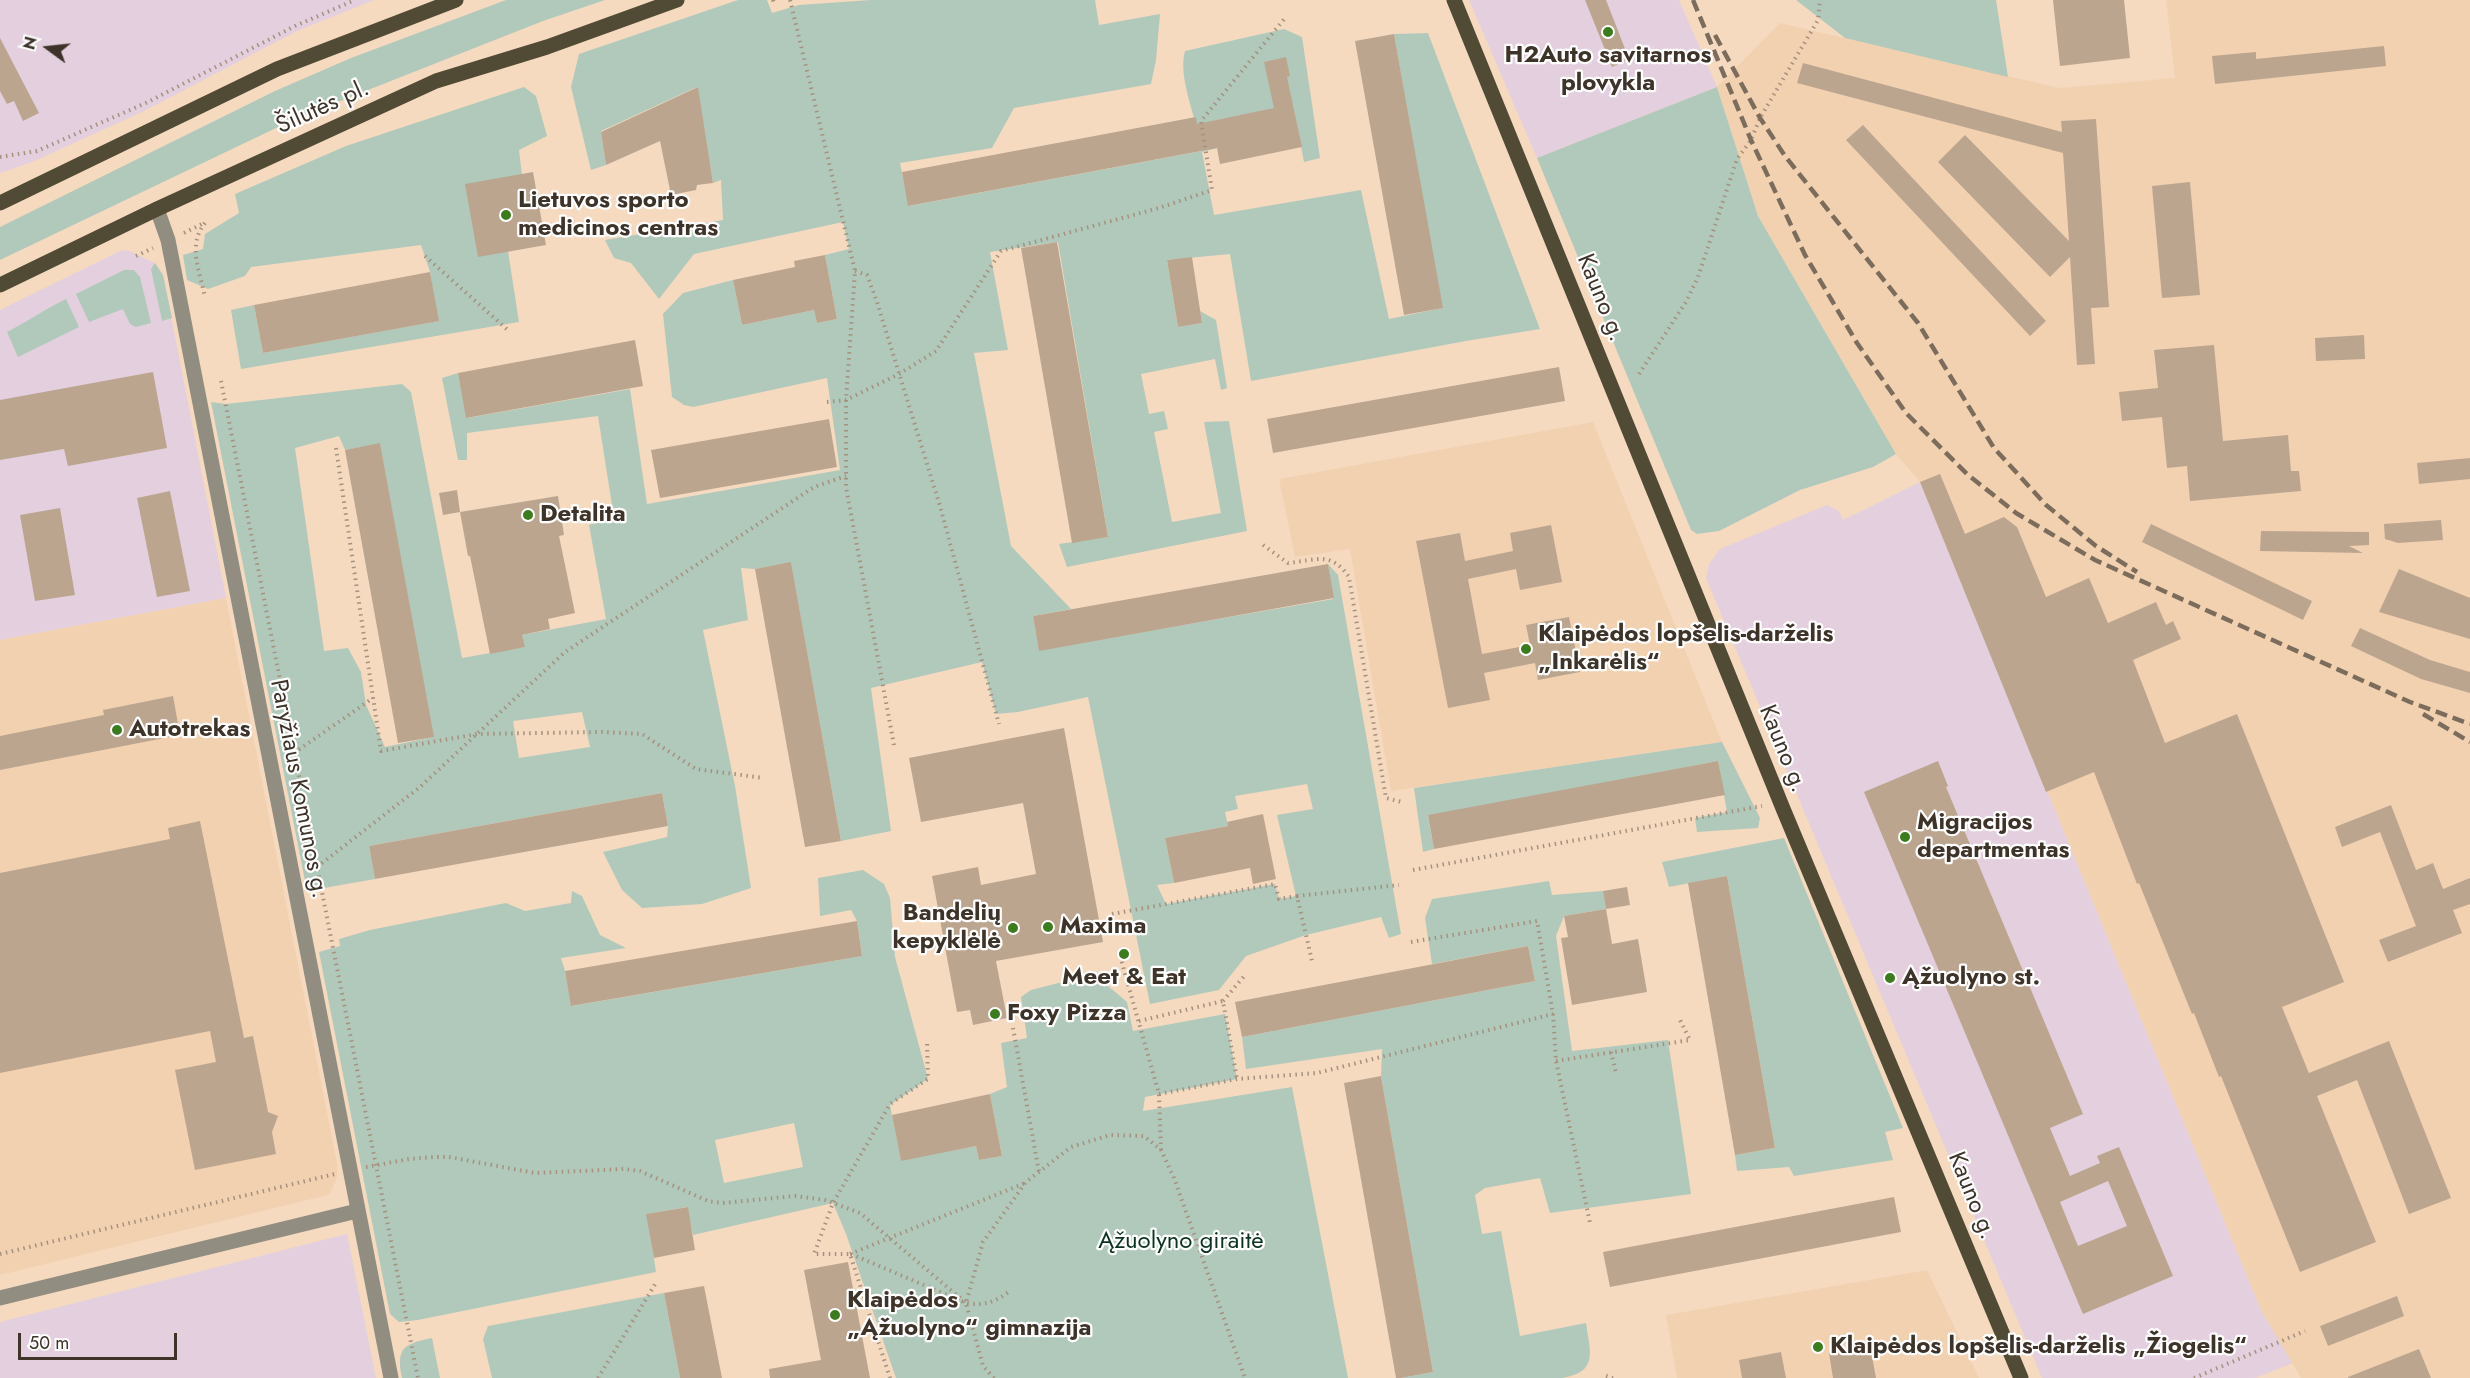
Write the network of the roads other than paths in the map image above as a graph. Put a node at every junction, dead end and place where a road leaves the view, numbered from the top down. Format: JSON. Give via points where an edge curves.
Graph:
{"nodes":[{"id":1,"x":456,"y":0,"type":"edge"},
{"id":2,"x":677,"y":0,"type":"edge"},
{"id":3,"x":1454,"y":0,"type":"edge"},
{"id":4,"x":0,"y":203,"type":"edge"},
{"id":5,"x":158,"y":209,"type":"junction"},
{"id":6,"x":0,"y":285,"type":"edge"},
{"id":7,"x":357,"y":1211,"type":"junction"},
{"id":8,"x":0,"y":1298,"type":"edge"},
{"id":9,"x":391,"y":1378,"type":"edge"},
{"id":10,"x":2021,"y":1378,"type":"edge"}],
"edges":[{"from":1,"to":4,"type":"main road","via":[[277,69]]},
{"from":2,"to":5,"type":"main road","name":"Šilutės pl.","via":[[547,47],[436,81]]},
{"from":3,"to":10,"type":"main road","name":"Kauno g.","via":[[1765,766]]},
{"from":5,"to":6,"type":"main road","name":"Šilutės pl."},
{"from":5,"to":7,"type":"street","name":"Paryžiaus Komunos g.","via":[[170,250]]},
{"from":7,"to":8,"type":"street"},
{"from":7,"to":9,"type":"street","name":"Paryžiaus Komunos g."}]}
